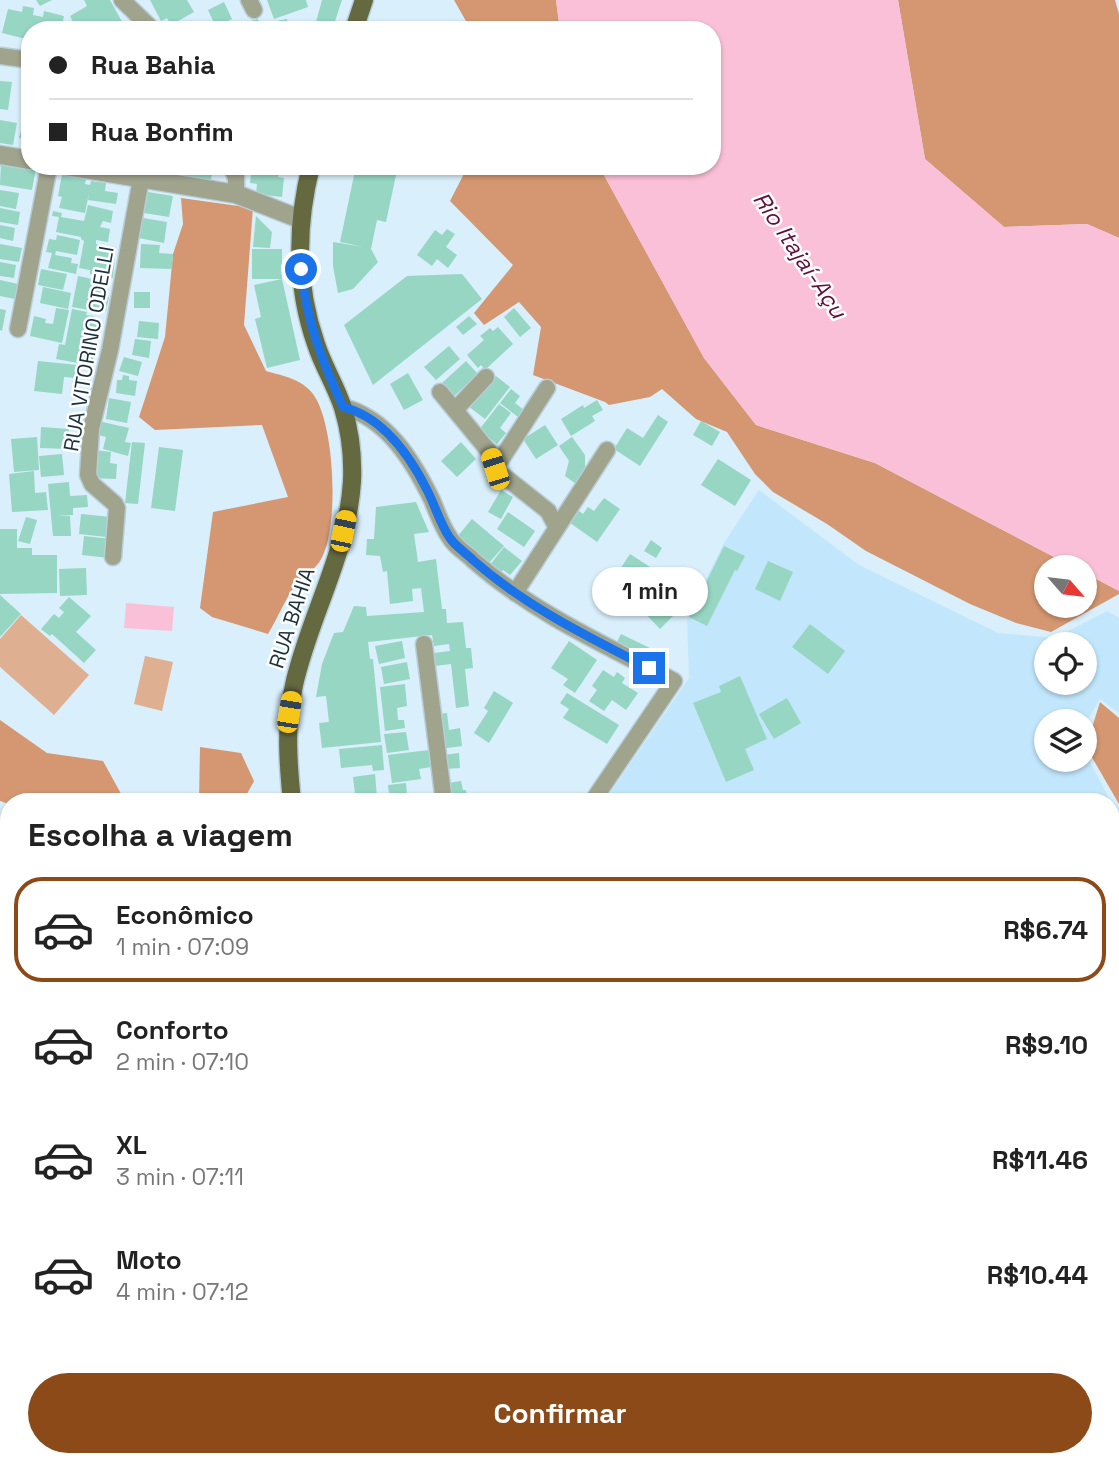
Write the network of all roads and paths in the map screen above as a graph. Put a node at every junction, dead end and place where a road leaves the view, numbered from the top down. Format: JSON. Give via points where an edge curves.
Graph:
{"nodes":[{"id":1,"x":122,"y":0,"type":"edge"},
{"id":2,"x":139,"y":0,"type":"edge"},
{"id":3,"x":364,"y":0,"type":"edge"},
{"id":4,"x":144,"y":21,"type":"edge"},
{"id":5,"x":148,"y":21,"type":"edge"},
{"id":6,"x":357,"y":21,"type":"edge"},
{"id":7,"x":0,"y":56,"type":"edge"},
{"id":8,"x":21,"y":59,"type":"edge"},
{"id":9,"x":0,"y":155,"type":"edge"},
{"id":10,"x":21,"y":158,"type":"edge"},
{"id":11,"x":48,"y":175,"type":"edge"},
{"id":12,"x":118,"y":175,"type":"edge"},
{"id":13,"x":235,"y":175,"type":"edge"},
{"id":14,"x":309,"y":175,"type":"edge"},
{"id":15,"x":141,"y":179,"type":"junction"},
{"id":16,"x":236,"y":194,"type":"junction"},
{"id":17,"x":300,"y":219,"type":"junction"},
{"id":18,"x":18,"y":329,"type":"dead end"},
{"id":19,"x":486,"y":377,"type":"dead end"},
{"id":20,"x":547,"y":388,"type":"dead end"},
{"id":21,"x":440,"y":392,"type":"dead end"},
{"id":22,"x":343,"y":407,"type":"junction"},
{"id":23,"x":455,"y":410,"type":"junction"},
{"id":24,"x":607,"y":450,"type":"dead end"},
{"id":25,"x":495,"y":469,"type":"junction"},
{"id":26,"x":557,"y":528,"type":"junction"},
{"id":27,"x":113,"y":557,"type":"dead end"},
{"id":28,"x":515,"y":593,"type":"junction"},
{"id":29,"x":424,"y":644,"type":"dead end"},
{"id":30,"x":291,"y":793,"type":"edge"},
{"id":31,"x":443,"y":793,"type":"edge"},
{"id":32,"x":598,"y":793,"type":"edge"}],
"edges":[{"from":1,"to":4,"type":"street"},
{"from":2,"to":5,"type":"street"},
{"from":3,"to":6,"type":"main road"},
{"from":7,"to":8,"type":"street"},
{"from":9,"to":10,"type":"street"},
{"from":11,"to":18,"type":"street"},
{"from":12,"to":15,"type":"street"},
{"from":13,"to":16,"type":"street"},
{"from":14,"to":17,"type":"main road","name":"RUA BAHIA"},
{"from":15,"to":16,"type":"street"},
{"from":15,"to":27,"type":"street","name":"RUA VITORINO ODELLI","via":[[91,429],[88,475],[117,508]]},
{"from":16,"to":17,"type":"street"},
{"from":17,"to":22,"type":"main road","name":"RUA BAHIA","via":[[306,311]]},
{"from":19,"to":23,"type":"street"},
{"from":20,"to":25,"type":"street"},
{"from":21,"to":23,"type":"street"},
{"from":22,"to":28,"type":"street","via":[[375,421],[398,443],[426,487],[450,539]]},
{"from":22,"to":30,"type":"main road","name":"RUA BAHIA","via":[[352,483],[339,549],[293,686],[287,736]]},
{"from":23,"to":25,"type":"street","via":[[491,454]]},
{"from":24,"to":26,"type":"street"},
{"from":25,"to":26,"type":"street","via":[[548,511]]},
{"from":26,"to":28,"type":"street"},
{"from":28,"to":32,"type":"street","via":[[674,681]]},
{"from":29,"to":31,"type":"street"}]}
